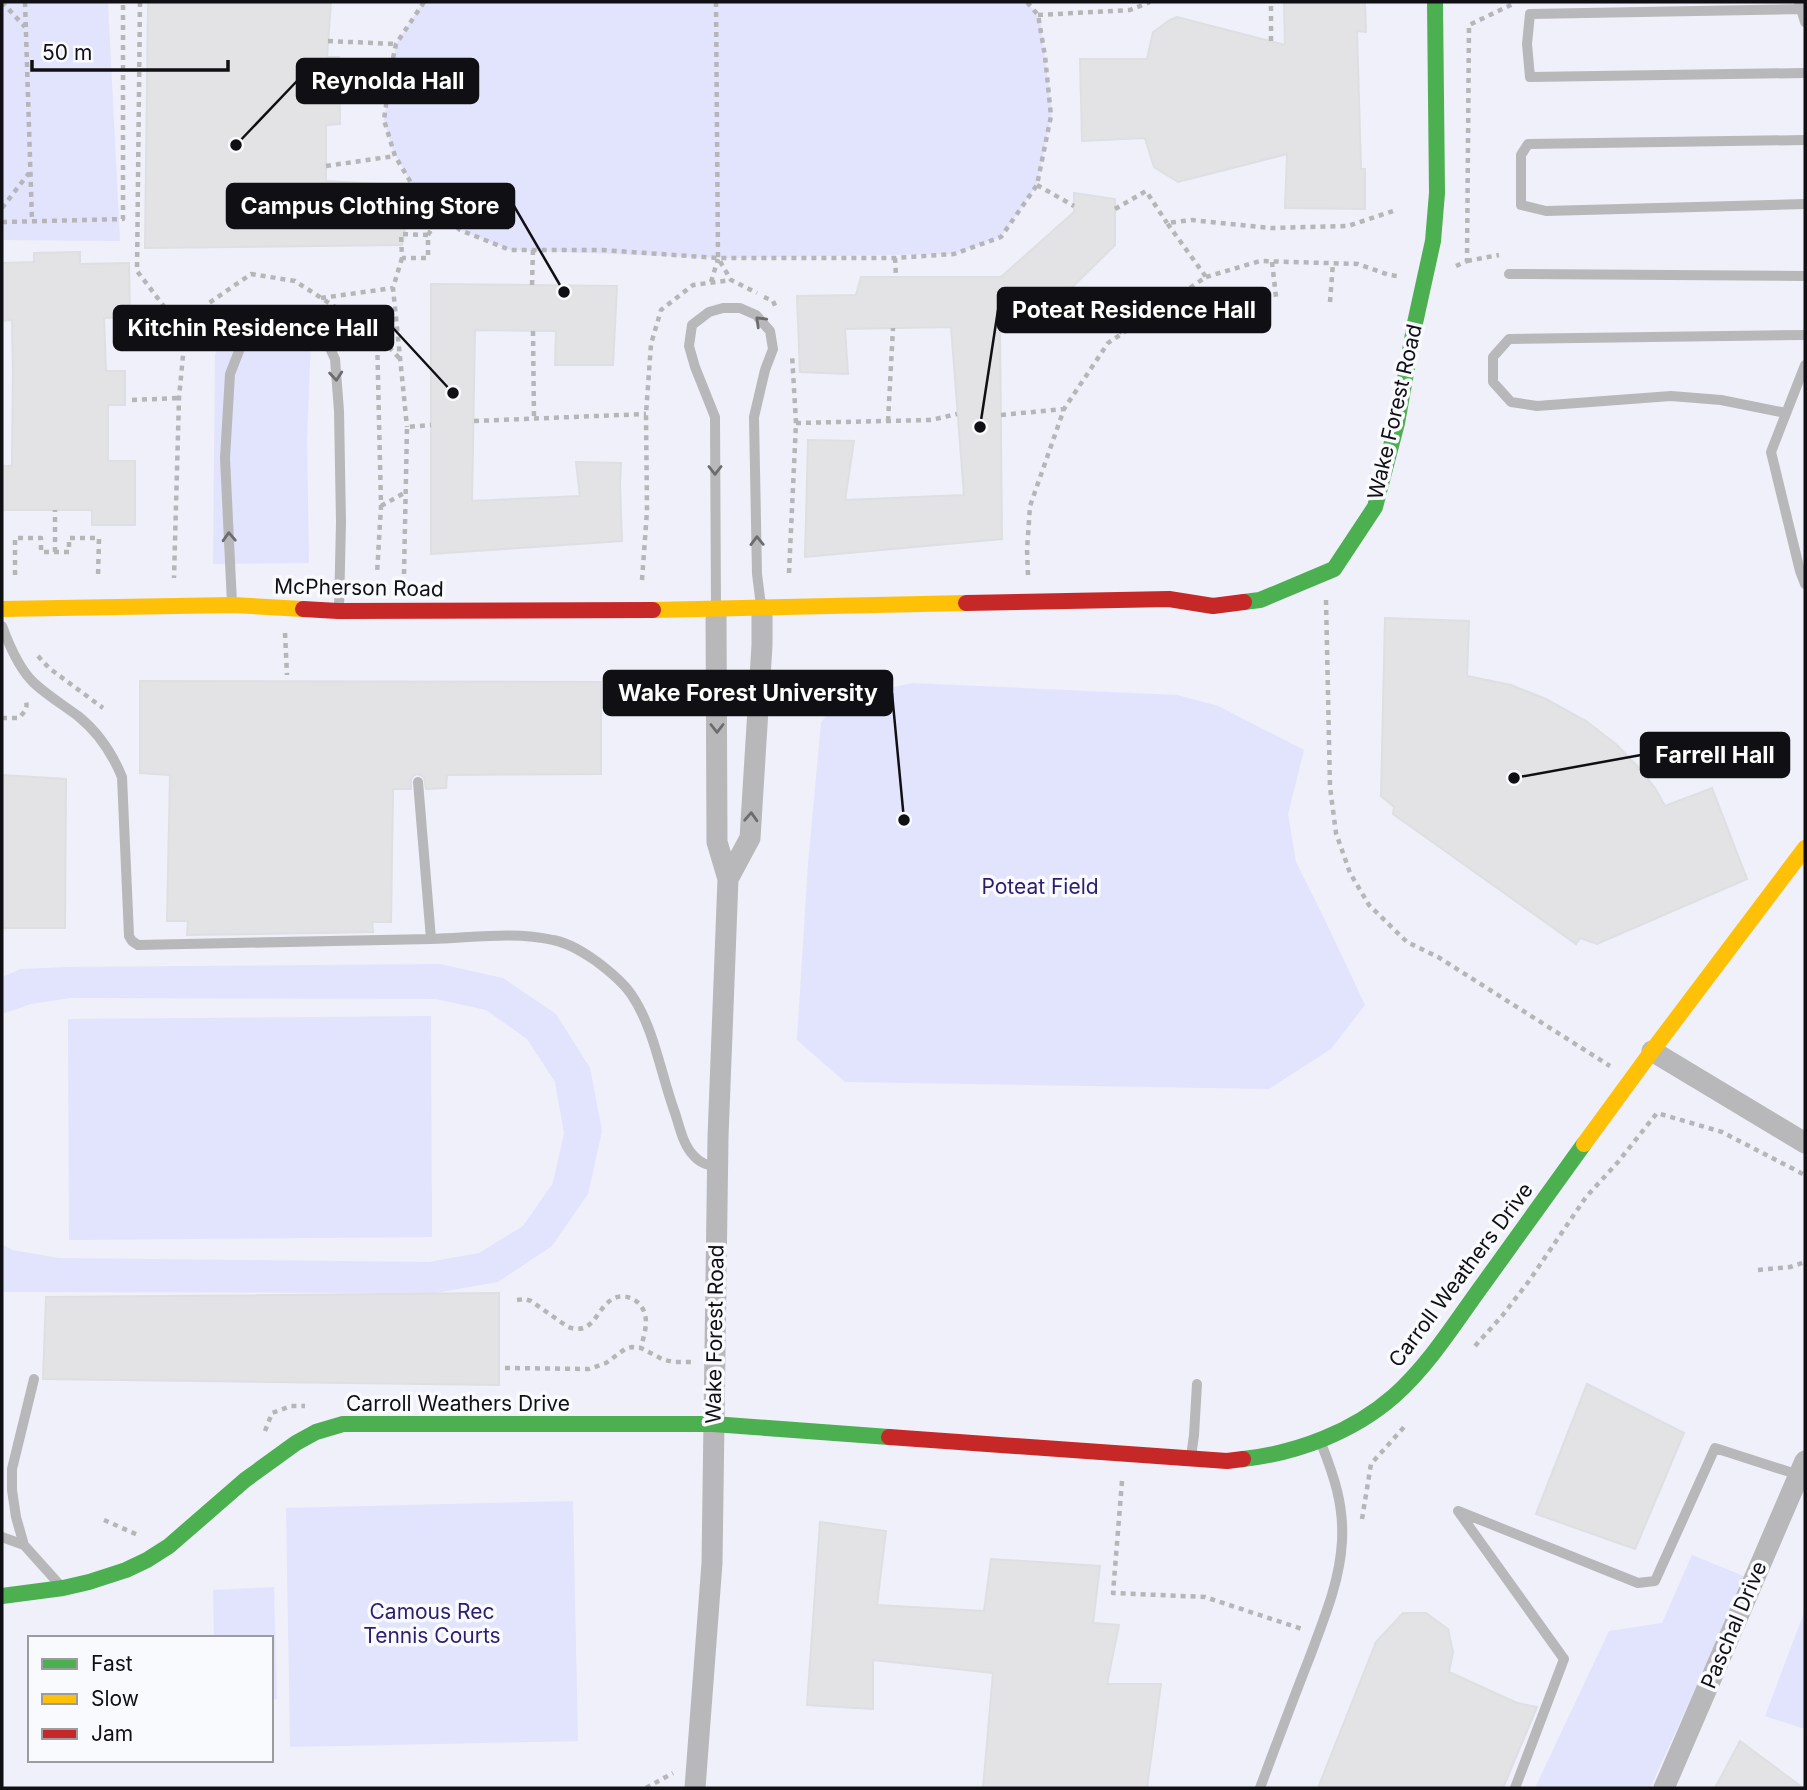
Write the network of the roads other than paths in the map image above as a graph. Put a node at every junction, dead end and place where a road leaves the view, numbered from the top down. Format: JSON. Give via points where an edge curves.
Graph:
{"nodes":[{"id":1,"x":1435,"y":2,"type":"edge"},
{"id":2,"x":1800,"y":6,"type":"edge"},
{"id":3,"x":1805,"y":22,"type":"edge"},
{"id":4,"x":1805,"y":73,"type":"edge"},
{"id":5,"x":1805,"y":140,"type":"edge"},
{"id":6,"x":1805,"y":204,"type":"edge"},
{"id":7,"x":1509,"y":274,"type":"dead end"},
{"id":8,"x":1805,"y":276,"type":"edge"},
{"id":9,"x":1805,"y":335,"type":"edge"},
{"id":10,"x":1805,"y":365,"type":"edge"},
{"id":11,"x":1786,"y":413,"type":"junction"},
{"id":12,"x":1805,"y":584,"type":"edge"},
{"id":13,"x":233,"y":606,"type":"junction"},
{"id":14,"x":762,"y":609,"type":"junction"},
{"id":15,"x":2,"y":610,"type":"edge"},
{"id":16,"x":716,"y":610,"type":"junction"},
{"id":17,"x":338,"y":611,"type":"junction"},
{"id":18,"x":2,"y":626,"type":"edge"},
{"id":19,"x":418,"y":782,"type":"dead end"},
{"id":20,"x":1805,"y":848,"type":"edge"},
{"id":21,"x":727,"y":880,"type":"junction"},
{"id":22,"x":431,"y":939,"type":"junction"},
{"id":23,"x":1652,"y":1051,"type":"junction"},
{"id":24,"x":1805,"y":1143,"type":"edge"},
{"id":25,"x":718,"y":1167,"type":"junction"},
{"id":26,"x":34,"y":1379,"type":"dead end"},
{"id":27,"x":1197,"y":1384,"type":"dead end"},
{"id":28,"x":713,"y":1424,"type":"junction"},
{"id":29,"x":1320,"y":1440,"type":"junction"},
{"id":30,"x":1191,"y":1457,"type":"junction"},
{"id":31,"x":1802,"y":1468,"type":"edge"},
{"id":32,"x":2,"y":1537,"type":"edge"},
{"id":33,"x":24,"y":1545,"type":"junction"},
{"id":34,"x":63,"y":1588,"type":"junction"},
{"id":35,"x":2,"y":1596,"type":"edge"},
{"id":36,"x":695,"y":1788,"type":"edge"},
{"id":37,"x":1260,"y":1788,"type":"edge"},
{"id":38,"x":1515,"y":1788,"type":"edge"},
{"id":39,"x":1664,"y":1788,"type":"edge"}],
"edges":[{"from":1,"to":14,"type":"street","name":"Wake Forest Road","via":[[1437,193],[1433,241],[1397,424],[1375,507],[1334,569],[1260,600],[1213,606],[1169,598]]},
{"from":2,"to":3,"type":"lane"},
{"from":2,"to":4,"type":"lane","via":[[1530,14],[1527,44],[1530,77]]},
{"from":5,"to":6,"type":"lane","via":[[1528,144],[1521,155],[1521,205],[1545,211]]},
{"from":7,"to":8,"type":"lane"},
{"from":9,"to":11,"type":"lane","via":[[1509,339],[1493,357],[1493,382],[1511,402],[1537,406],[1671,396]]},
{"from":10,"to":11,"type":"lane"},
{"from":11,"to":12,"type":"lane","via":[[1771,452]]},
{"from":13,"to":15,"type":"street","name":"McPherson Road"},
{"from":13,"to":17,"type":"street","name":"McPherson Road"},
{"from":13,"to":17,"type":"lane","one_way":true,"via":[[225,457],[230,374],[241,346],[255,332],[285,327],[308,330],[321,338],[335,359],[341,508]]},
{"from":14,"to":16,"type":"street","name":"Wake Forest Road"},
{"from":14,"to":16,"type":"lane","one_way":true,"via":[[757,575],[754,417],[773,349],[770,331],[756,315],[740,308],[723,308],[692,325],[689,346],[715,417]]},
{"from":21,"to":14,"type":"street","name":"Wake Forest Road","one_way":true,"via":[[750,838]]},
{"from":16,"to":17,"type":"street","name":"McPherson Road"},
{"from":16,"to":21,"type":"street","name":"Wake Forest Road","one_way":true,"via":[[717,842]]},
{"from":18,"to":22,"type":"lane","via":[[28,676],[92,730],[122,777],[132,941],[138,945]]},
{"from":19,"to":22,"type":"lane"},
{"from":20,"to":23,"type":"street","name":"Carroll Weathers Drive"},
{"from":21,"to":25,"type":"street","name":"Wake Forest Road"},
{"from":22,"to":25,"type":"lane","via":[[512,936],[555,940],[608,970],[631,994],[650,1032],[685,1145],[703,1164]]},
{"from":23,"to":24,"type":"street"},
{"from":23,"to":29,"type":"street","name":"Carroll Weathers Drive","via":[[1411,1379],[1388,1402]]},
{"from":25,"to":28,"type":"street","name":"Wake Forest Road"},
{"from":26,"to":33,"type":"lane","via":[[12,1469],[16,1517]]},
{"from":27,"to":30,"type":"lane"},
{"from":28,"to":30,"type":"street","name":"Carroll Weathers Drive"},
{"from":28,"to":34,"type":"street","name":"Carroll Weathers Drive","via":[[329,1427],[296,1443],[245,1480],[147,1560]]},
{"from":28,"to":36,"type":"street","name":"Wake Forest Road","via":[[712,1563]]},
{"from":29,"to":30,"type":"street","name":"Carroll Weathers Drive","via":[[1258,1458]]},
{"from":29,"to":37,"type":"lane","via":[[1335,1477],[1341,1511],[1338,1573]]},
{"from":31,"to":38,"type":"lane","via":[[1715,1448],[1656,1581],[1638,1583],[1458,1511],[1564,1659]]},
{"from":31,"to":39,"type":"street","name":"Paschal Drive"},
{"from":32,"to":33,"type":"lane"},
{"from":33,"to":34,"type":"lane"},
{"from":34,"to":35,"type":"street","name":"Carroll Weathers Drive"}]}
